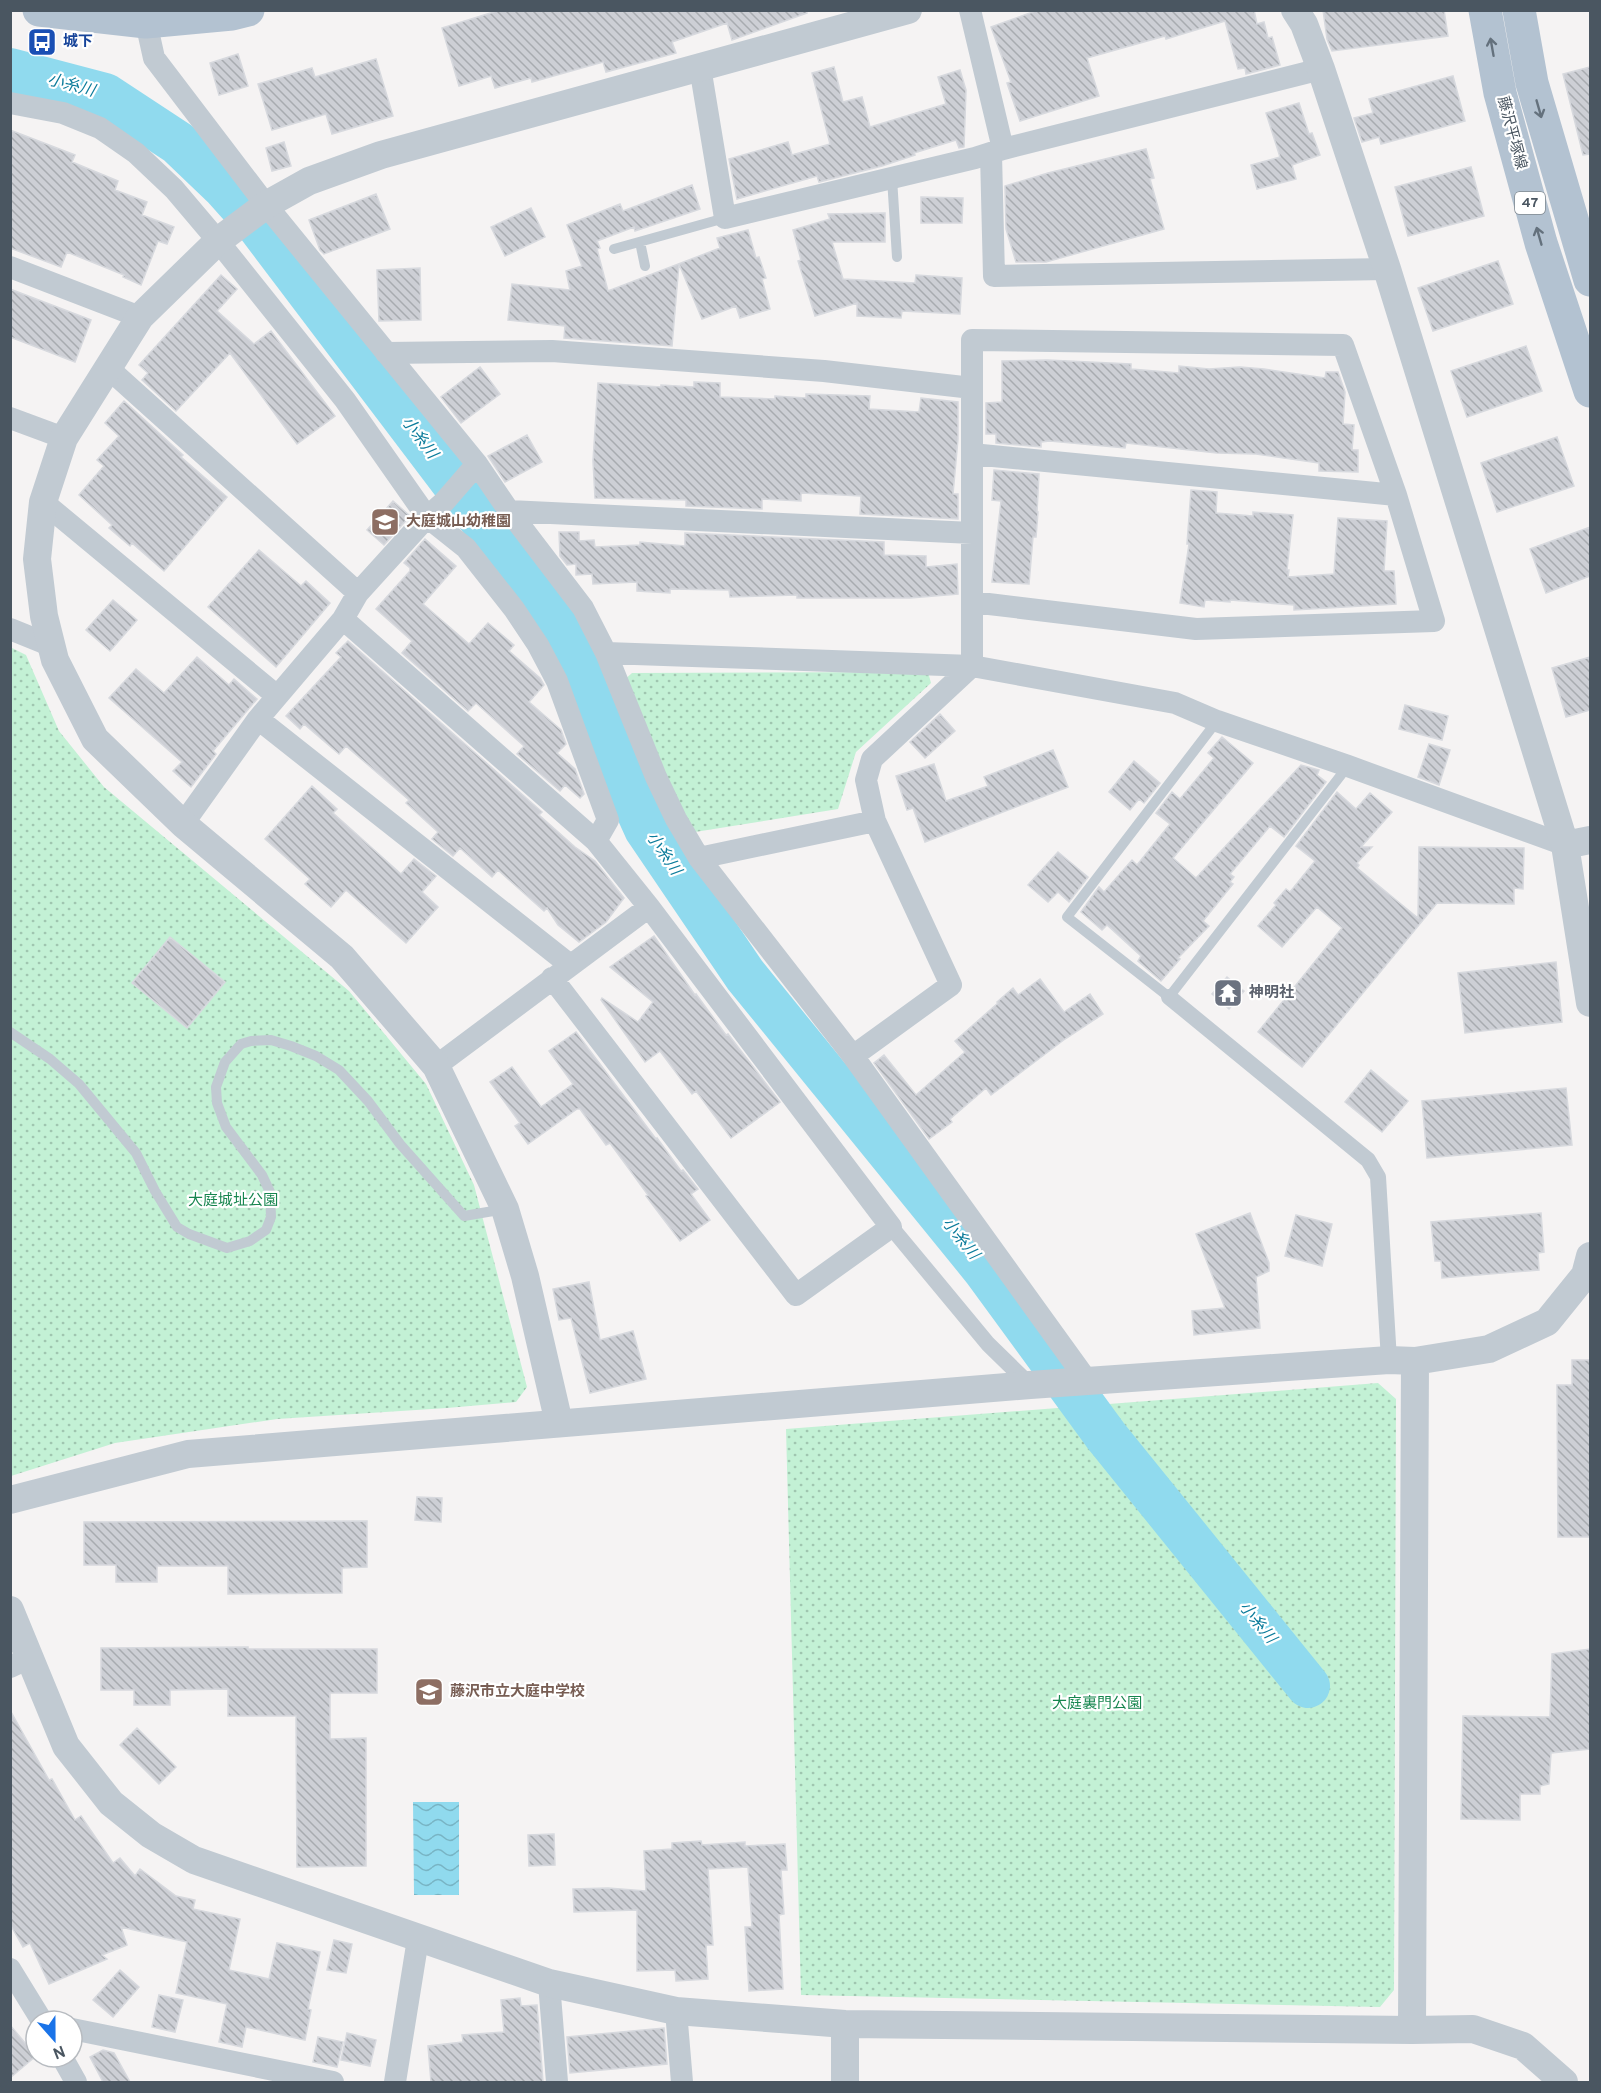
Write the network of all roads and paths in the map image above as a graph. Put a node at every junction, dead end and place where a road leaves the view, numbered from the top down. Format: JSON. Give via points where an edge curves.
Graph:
{"nodes":[{"id":1,"x":39,"y":10,"type":"edge"},
{"id":2,"x":248,"y":10,"type":"edge"},
{"id":3,"x":908,"y":10,"type":"edge"},
{"id":4,"x":970,"y":10,"type":"edge"},
{"id":5,"x":1294,"y":10,"type":"edge"},
{"id":6,"x":1485,"y":10,"type":"edge"},
{"id":7,"x":1519,"y":10,"type":"edge"},
{"id":8,"x":862,"y":16,"type":"edge"},
{"id":9,"x":146,"y":22,"type":"junction"},
{"id":10,"x":699,"y":67,"type":"junction"},
{"id":11,"x":1321,"y":69,"type":"junction"},
{"id":12,"x":10,"y":103,"type":"edge"},
{"id":13,"x":997,"y":152,"type":"junction"},
{"id":14,"x":892,"y":178,"type":"junction"},
{"id":15,"x":262,"y":208,"type":"junction"},
{"id":16,"x":724,"y":218,"type":"junction"},
{"id":17,"x":1583,"y":232,"type":"edge"},
{"id":18,"x":225,"y":236,"type":"junction"},
{"id":19,"x":640,"y":242,"type":"junction"},
{"id":20,"x":614,"y":249,"type":"dead end"},
{"id":21,"x":897,"y":257,"type":"dead end"},
{"id":22,"x":645,"y":266,"type":"dead end"},
{"id":23,"x":10,"y":267,"type":"edge"},
{"id":24,"x":1387,"y":269,"type":"junction"},
{"id":25,"x":1590,"y":280,"type":"edge"},
{"id":26,"x":140,"y":317,"type":"junction"},
{"id":27,"x":1590,"y":343,"type":"edge"},
{"id":28,"x":386,"y":353,"type":"junction"},
{"id":29,"x":108,"y":368,"type":"junction"},
{"id":30,"x":972,"y":388,"type":"junction"},
{"id":31,"x":1590,"y":391,"type":"edge"},
{"id":32,"x":10,"y":418,"type":"edge"},
{"id":33,"x":64,"y":438,"type":"junction"},
{"id":34,"x":972,"y":454,"type":"junction"},
{"id":35,"x":472,"y":469,"type":"junction"},
{"id":36,"x":1396,"y":495,"type":"junction"},
{"id":37,"x":43,"y":502,"type":"junction"},
{"id":38,"x":509,"y":511,"type":"junction"},
{"id":39,"x":427,"y":518,"type":"junction"},
{"id":40,"x":972,"y":533,"type":"junction"},
{"id":41,"x":358,"y":593,"type":"junction"},
{"id":42,"x":972,"y":602,"type":"junction"},
{"id":43,"x":343,"y":619,"type":"junction"},
{"id":44,"x":10,"y":628,"type":"edge"},
{"id":45,"x":52,"y":646,"type":"junction"},
{"id":46,"x":606,"y":653,"type":"junction"},
{"id":47,"x":972,"y":666,"type":"junction"},
{"id":48,"x":277,"y":696,"type":"junction"},
{"id":49,"x":258,"y":719,"type":"junction"},
{"id":50,"x":1216,"y":721,"type":"junction"},
{"id":51,"x":1348,"y":766,"type":"junction"},
{"id":52,"x":875,"y":821,"type":"junction"},
{"id":53,"x":183,"y":824,"type":"junction"},
{"id":54,"x":596,"y":841,"type":"junction"},
{"id":55,"x":1578,"y":842,"type":"edge"},
{"id":56,"x":699,"y":858,"type":"junction"},
{"id":57,"x":649,"y":906,"type":"junction"},
{"id":58,"x":561,"y":971,"type":"junction"},
{"id":59,"x":1169,"y":997,"type":"junction"},
{"id":60,"x":1590,"y":1003,"type":"edge"},
{"id":61,"x":10,"y":1032,"type":"edge"},
{"id":62,"x":853,"y":1056,"type":"junction"},
{"id":63,"x":436,"y":1066,"type":"junction"},
{"id":64,"x":504,"y":1209,"type":"junction"},
{"id":65,"x":891,"y":1227,"type":"junction"},
{"id":66,"x":1590,"y":1256,"type":"edge"},
{"id":67,"x":1402,"y":1360,"type":"junction"},
{"id":68,"x":1088,"y":1382,"type":"junction"},
{"id":69,"x":1030,"y":1385,"type":"junction"},
{"id":70,"x":559,"y":1423,"type":"junction"},
{"id":71,"x":10,"y":1500,"type":"edge"},
{"id":72,"x":10,"y":1610,"type":"edge"},
{"id":73,"x":20,"y":1662,"type":"edge"},
{"id":74,"x":417,"y":1939,"type":"junction"},
{"id":75,"x":10,"y":1969,"type":"edge"},
{"id":76,"x":549,"y":1983,"type":"junction"},
{"id":77,"x":35,"y":2009,"type":"edge"},
{"id":78,"x":676,"y":2011,"type":"junction"},
{"id":79,"x":845,"y":2024,"type":"junction"},
{"id":80,"x":1412,"y":2030,"type":"junction"},
{"id":81,"x":84,"y":2032,"type":"edge"},
{"id":82,"x":245,"y":2073,"type":"edge"},
{"id":83,"x":333,"y":2082,"type":"edge"},
{"id":84,"x":394,"y":2082,"type":"edge"},
{"id":85,"x":557,"y":2082,"type":"edge"},
{"id":86,"x":682,"y":2082,"type":"edge"},
{"id":87,"x":845,"y":2082,"type":"edge"},
{"id":88,"x":1564,"y":2082,"type":"edge"}],
"edges":[{"from":1,"to":9,"type":"main road"},
{"from":2,"to":9,"type":"main road"},
{"from":3,"to":8,"type":"street"},
{"from":4,"to":13,"type":"street"},
{"from":5,"to":11,"type":"street","via":[[1304,24]]},
{"from":31,"to":6,"type":"main road","name":"藤沢平塚線","number":"47","one_way":true,"via":[[1541,243],[1500,93]]},
{"from":7,"to":17,"type":"main road","number":"47","one_way":true,"via":[[1532,83]]},
{"from":8,"to":10,"type":"street"},
{"from":9,"to":15,"type":"street","via":[[154,58]]},
{"from":10,"to":15,"type":"street","via":[[381,154],[309,181]]},
{"from":10,"to":16,"type":"street"},
{"from":11,"to":13,"type":"street"},
{"from":11,"to":24,"type":"street"},
{"from":12,"to":18,"type":"street","via":[[63,113],[100,128],[136,153]]},
{"from":13,"to":14,"type":"street"},
{"from":13,"to":24,"type":"street","via":[[994,276]]},
{"from":14,"to":16,"type":"street"},
{"from":14,"to":21,"type":"lane"},
{"from":15,"to":18,"type":"street"},
{"from":15,"to":28,"type":"street"},
{"from":16,"to":19,"type":"lane"},
{"from":17,"to":25,"type":"main road","number":"47"},
{"from":17,"to":27,"type":"street","via":[[1567,272]]},
{"from":18,"to":26,"type":"street"},
{"from":18,"to":39,"type":"street"},
{"from":19,"to":20,"type":"lane"},
{"from":19,"to":22,"type":"lane"},
{"from":23,"to":26,"type":"street"},
{"from":24,"to":55,"type":"street"},
{"from":26,"to":29,"type":"street"},
{"from":28,"to":30,"type":"street","via":[[552,351],[824,371]]},
{"from":28,"to":35,"type":"street"},
{"from":29,"to":33,"type":"street"},
{"from":29,"to":41,"type":"street"},
{"from":30,"to":34,"type":"street"},
{"from":30,"to":36,"type":"street","via":[[972,340],[1343,345]]},
{"from":32,"to":33,"type":"street"},
{"from":33,"to":37,"type":"street"},
{"from":34,"to":36,"type":"street"},
{"from":34,"to":40,"type":"street"},
{"from":35,"to":38,"type":"street"},
{"from":35,"to":39,"type":"street"},
{"from":36,"to":42,"type":"street","via":[[1434,621],[1196,629]]},
{"from":37,"to":45,"type":"street","via":[[37,559]]},
{"from":37,"to":48,"type":"street"},
{"from":38,"to":40,"type":"street"},
{"from":38,"to":46,"type":"street","via":[[583,608]]},
{"from":39,"to":41,"type":"street"},
{"from":39,"to":54,"type":"street","via":[[466,548],[526,627],[557,681],[608,820]]},
{"from":40,"to":42,"type":"street"},
{"from":41,"to":43,"type":"street"},
{"from":42,"to":47,"type":"street"},
{"from":43,"to":48,"type":"street"},
{"from":43,"to":54,"type":"street"},
{"from":44,"to":45,"type":"street"},
{"from":45,"to":53,"type":"street","via":[[55,660],[95,740]]},
{"from":46,"to":47,"type":"street"},
{"from":46,"to":56,"type":"street","via":[[656,777]]},
{"from":47,"to":50,"type":"street","via":[[1175,703]]},
{"from":47,"to":52,"type":"street","via":[[872,759],[866,780]]},
{"from":48,"to":49,"type":"street"},
{"from":49,"to":53,"type":"street"},
{"from":49,"to":58,"type":"street"},
{"from":50,"to":51,"type":"street"},
{"from":50,"to":59,"type":"lane","via":[[1067,918]]},
{"from":51,"to":55,"type":"street"},
{"from":51,"to":59,"type":"lane"},
{"from":52,"to":56,"type":"street"},
{"from":52,"to":62,"type":"street","via":[[951,985]]},
{"from":53,"to":63,"type":"street","via":[[342,957]]},
{"from":54,"to":57,"type":"street"},
{"from":55,"to":60,"type":"street"},
{"from":56,"to":62,"type":"street"},
{"from":57,"to":58,"type":"street"},
{"from":57,"to":65,"type":"street"},
{"from":58,"to":63,"type":"street"},
{"from":58,"to":65,"type":"street","via":[[796,1295]]},
{"from":59,"to":67,"type":"street","via":[[1368,1160],[1378,1177]]},
{"from":61,"to":64,"type":"lane","via":[[79,1084],[136,1153],[177,1227],[209,1242],[227,1248],[250,1241],[266,1230],[272,1217],[270,1192],[262,1174],[226,1127],[217,1103],[216,1087],[225,1062],[241,1044],[251,1041],[271,1040],[291,1046],[339,1070],[464,1216]]},
{"from":62,"to":68,"type":"street"},
{"from":63,"to":64,"type":"street"},
{"from":64,"to":70,"type":"street","via":[[525,1276]]},
{"from":65,"to":69,"type":"street","via":[[988,1344]]},
{"from":66,"to":67,"type":"street","via":[[1586,1275],[1547,1322],[1489,1349]]},
{"from":67,"to":68,"type":"street"},
{"from":67,"to":80,"type":"street"},
{"from":68,"to":69,"type":"street"},
{"from":69,"to":70,"type":"street"},
{"from":70,"to":71,"type":"street","via":[[188,1454]]},
{"from":72,"to":73,"type":"street"},
{"from":73,"to":74,"type":"street","via":[[66,1746],[111,1803],[151,1835],[194,1860]]},
{"from":74,"to":76,"type":"street"},
{"from":74,"to":84,"type":"street"},
{"from":75,"to":77,"type":"street"},
{"from":76,"to":78,"type":"street"},
{"from":76,"to":85,"type":"street"},
{"from":78,"to":79,"type":"street"},
{"from":78,"to":86,"type":"street"},
{"from":79,"to":80,"type":"street"},
{"from":79,"to":87,"type":"street"},
{"from":80,"to":88,"type":"street","via":[[1473,2029],[1523,2046]]},
{"from":81,"to":82,"type":"street"},
{"from":82,"to":83,"type":"street"}]}
